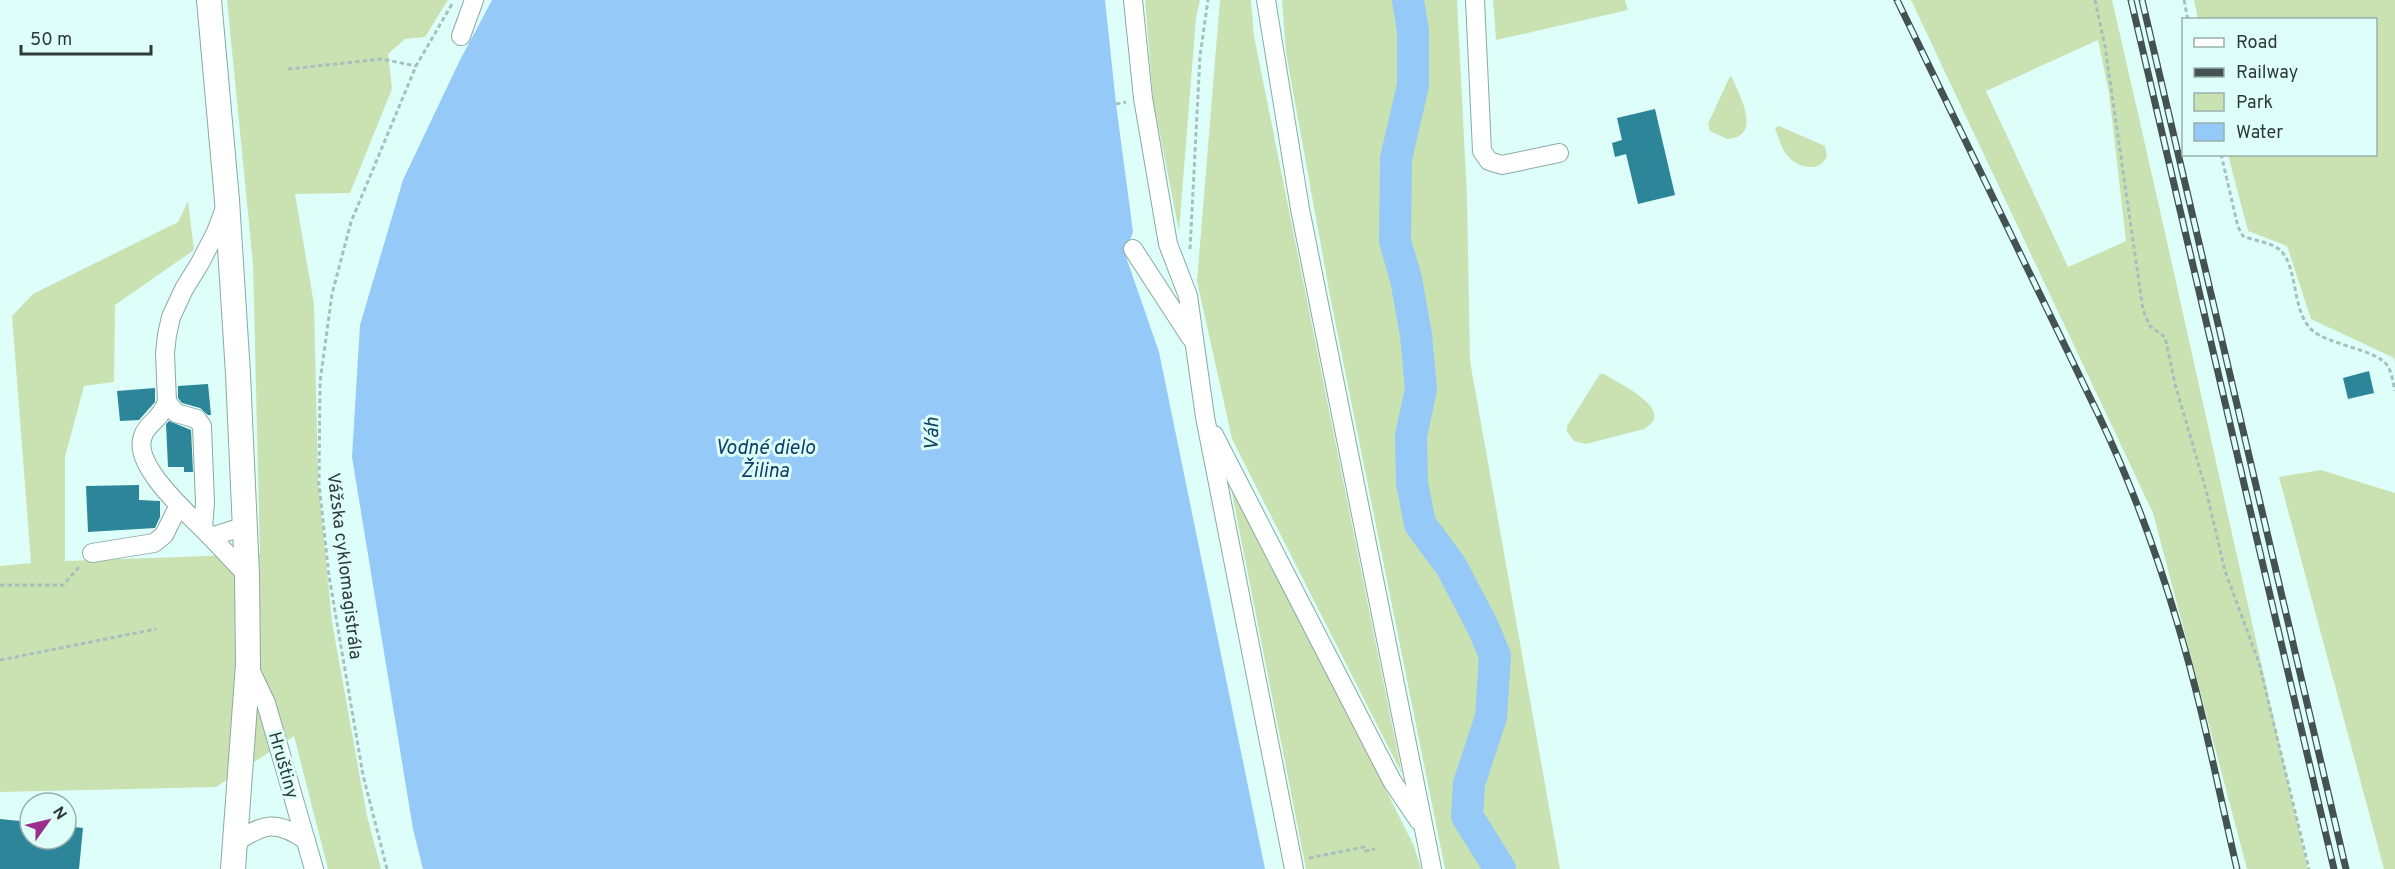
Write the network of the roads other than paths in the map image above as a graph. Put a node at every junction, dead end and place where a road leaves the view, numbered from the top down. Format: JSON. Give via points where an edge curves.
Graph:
{"nodes":[{"id":1,"x":209,"y":0,"type":"edge"},
{"id":2,"x":474,"y":0,"type":"edge"},
{"id":3,"x":1134,"y":0,"type":"edge"},
{"id":4,"x":1266,"y":0,"type":"edge"},
{"id":5,"x":1475,"y":0,"type":"edge"},
{"id":6,"x":461,"y":36,"type":"dead end"},
{"id":7,"x":1559,"y":153,"type":"dead end"},
{"id":8,"x":227,"y":200,"type":"junction"},
{"id":9,"x":1133,"y":249,"type":"dead end"},
{"id":10,"x":1193,"y":342,"type":"junction"},
{"id":11,"x":167,"y":402,"type":"junction"},
{"id":12,"x":1205,"y":417,"type":"junction"},
{"id":13,"x":179,"y":505,"type":"junction"},
{"id":14,"x":245,"y":526,"type":"junction"},
{"id":15,"x":207,"y":532,"type":"junction"},
{"id":16,"x":92,"y":553,"type":"road end"},
{"id":17,"x":247,"y":575,"type":"junction"},
{"id":18,"x":248,"y":664,"type":"junction"},
{"id":19,"x":1423,"y":828,"type":"junction"},
{"id":20,"x":306,"y":840,"type":"junction"},
{"id":21,"x":235,"y":843,"type":"junction"},
{"id":22,"x":1293,"y":865,"type":"edge"},
{"id":23,"x":233,"y":869,"type":"edge"},
{"id":24,"x":314,"y":869,"type":"edge"},
{"id":25,"x":1432,"y":869,"type":"edge"}],
"edges":[{"from":1,"to":8,"type":"main road"},
{"from":2,"to":6,"type":"street"},
{"from":3,"to":10,"type":"street","via":[[1143,98],[1168,244],[1188,296]]},
{"from":4,"to":19,"type":"street","via":[[1300,209]]},
{"from":5,"to":7,"type":"street","via":[[1482,151],[1489,161],[1502,165]]},
{"from":8,"to":11,"type":"street","via":[[216,232],[171,317],[165,353]]},
{"from":8,"to":14,"type":"main road"},
{"from":9,"to":10,"type":"street"},
{"from":10,"to":12,"type":"street"},
{"from":11,"to":13,"type":"street","via":[[145,430],[141,444],[166,492]]},
{"from":11,"to":15,"type":"street","via":[[176,413],[197,419],[202,426]]},
{"from":12,"to":19,"type":"street","via":[[1392,781]]},
{"from":12,"to":22,"type":"street"},
{"from":13,"to":15,"type":"street"},
{"from":13,"to":16,"type":"street","via":[[164,535],[154,543]]},
{"from":14,"to":15,"type":"street"},
{"from":14,"to":17,"type":"main road"},
{"from":15,"to":17,"type":"street"},
{"from":17,"to":18,"type":"main road"},
{"from":18,"to":20,"type":"street","name":"Hruštiny","via":[[266,703]]},
{"from":18,"to":21,"type":"main road"},
{"from":19,"to":25,"type":"street"},
{"from":20,"to":21,"type":"street","via":[[280,826],[267,826]]},
{"from":20,"to":24,"type":"street","name":"Hruštiny"},
{"from":21,"to":23,"type":"main road"}]}
